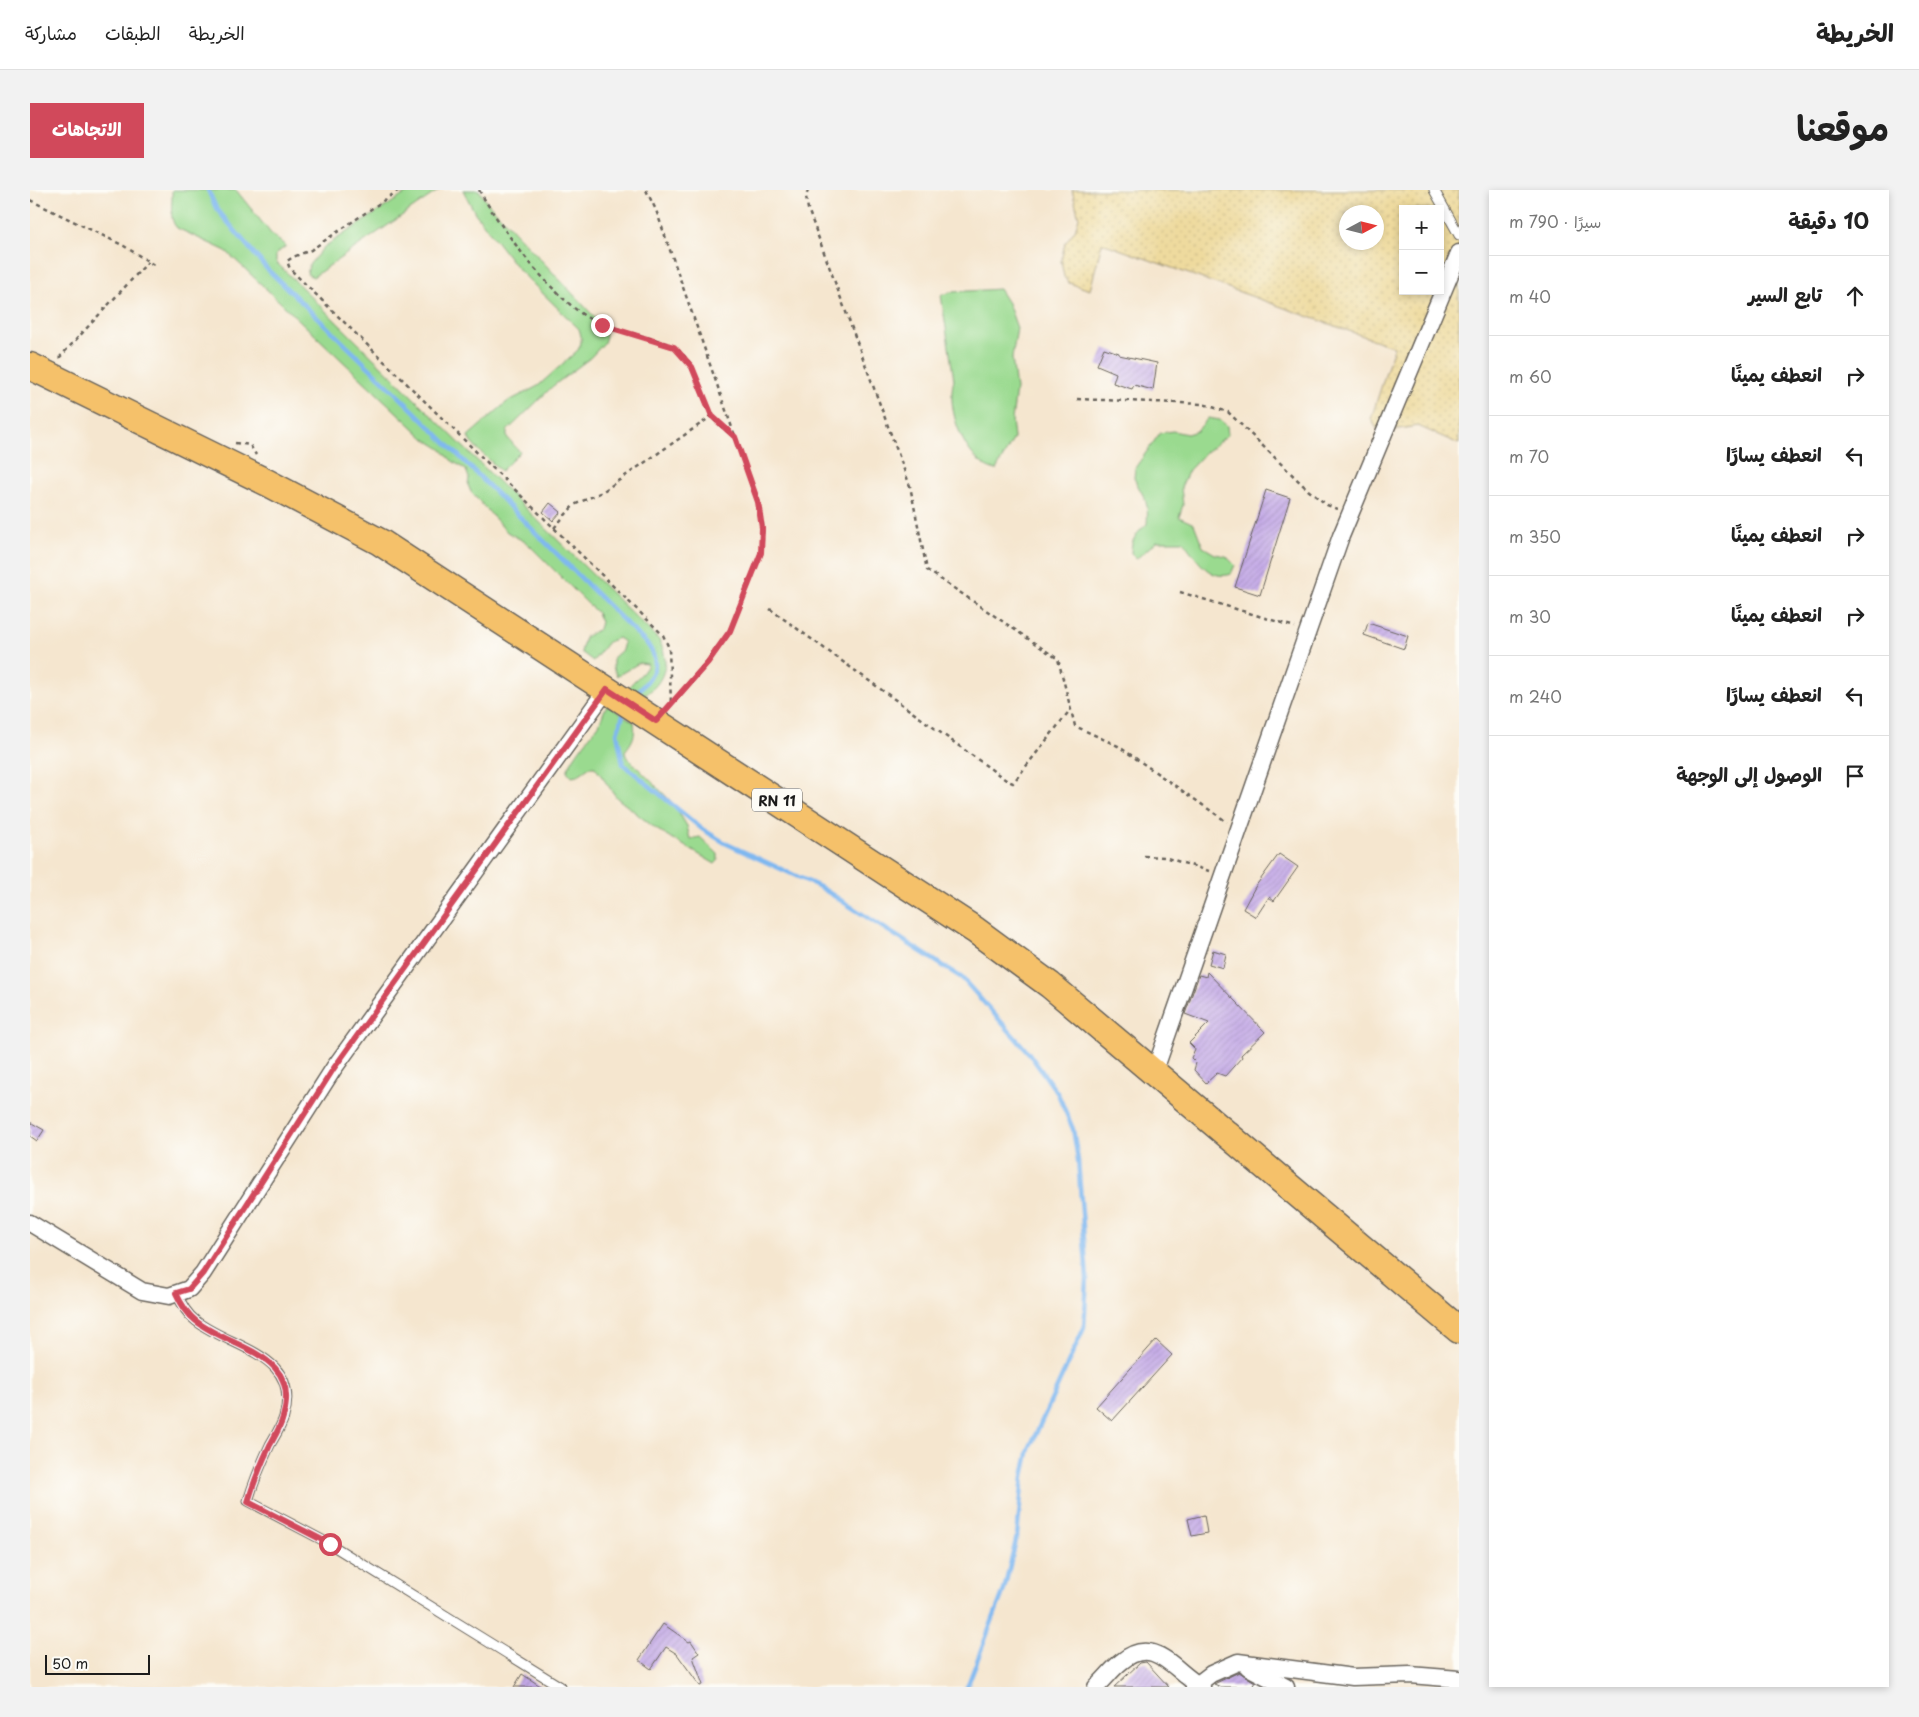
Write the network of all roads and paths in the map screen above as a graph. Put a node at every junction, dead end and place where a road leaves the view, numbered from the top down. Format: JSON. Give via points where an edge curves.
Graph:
{"nodes":[{"id":1,"x":400,"y":190,"type":"edge"},
{"id":2,"x":479,"y":190,"type":"edge"},
{"id":3,"x":646,"y":190,"type":"edge"},
{"id":4,"x":808,"y":190,"type":"edge"},
{"id":5,"x":1434,"y":190,"type":"edge"},
{"id":6,"x":30,"y":200,"type":"edge"},
{"id":7,"x":1459,"y":235,"type":"edge"},
{"id":8,"x":1459,"y":253,"type":"edge"},
{"id":9,"x":148,"y":262,"type":"junction"},
{"id":10,"x":156,"y":267,"type":"dead end"},
{"id":11,"x":38,"y":370,"type":"edge"},
{"id":12,"x":1077,"y":399,"type":"dead end"},
{"id":13,"x":712,"y":416,"type":"junction"},
{"id":14,"x":735,"y":437,"type":"junction"},
{"id":15,"x":1350,"y":515,"type":"junction"},
{"id":16,"x":554,"y":528,"type":"junction"},
{"id":17,"x":1180,"y":592,"type":"dead end"},
{"id":18,"x":770,"y":609,"type":"dead end"},
{"id":19,"x":1308,"y":631,"type":"junction"},
{"id":20,"x":607,"y":689,"type":"junction"},
{"id":21,"x":1070,"y":710,"type":"junction"},
{"id":22,"x":663,"y":713,"type":"junction"},
{"id":23,"x":1238,"y":830,"type":"junction"},
{"id":24,"x":1144,"y":856,"type":"dead end"},
{"id":25,"x":1222,"y":875,"type":"junction"},
{"id":26,"x":1154,"y":1073,"type":"junction"},
{"id":27,"x":30,"y":1223,"type":"edge"},
{"id":28,"x":176,"y":1293,"type":"junction"},
{"id":29,"x":1459,"y":1330,"type":"edge"},
{"id":30,"x":1238,"y":1662,"type":"junction"},
{"id":31,"x":1346,"y":1676,"type":"junction"},
{"id":32,"x":1459,"y":1679,"type":"edge"},
{"id":33,"x":1405,"y":1681,"type":"edge"},
{"id":34,"x":1198,"y":1686,"type":"edge"},
{"id":35,"x":1281,"y":1686,"type":"edge"},
{"id":36,"x":561,"y":1687,"type":"edge"},
{"id":37,"x":1096,"y":1687,"type":"edge"},
{"id":38,"x":1367,"y":1687,"type":"edge"}],
"edges":[{"from":1,"to":16,"type":"path","via":[[311,250],[287,261],[290,269]]},
{"from":2,"to":13,"type":"path","via":[[547,282],[587,318],[674,347],[692,367]]},
{"from":3,"to":14,"type":"path","via":[[656,210]]},
{"from":4,"to":21,"type":"path","via":[[808,209],[910,486],[927,570],[1058,660]]},
{"from":5,"to":7,"type":"lane"},
{"from":6,"to":9,"type":"path","via":[[124,246]]},
{"from":8,"to":15,"type":"street"},
{"from":9,"to":10,"type":"path"},
{"from":9,"to":11,"type":"path"},
{"from":11,"to":20,"type":"main road","number":"RN 11","via":[[374,538]]},
{"from":12,"to":15,"type":"path","via":[[1202,404],[1228,412],[1308,490],[1327,505]]},
{"from":13,"to":14,"type":"path"},
{"from":13,"to":16,"type":"path","via":[[602,492],[574,505]]},
{"from":14,"to":22,"type":"path","via":[[758,502],[761,553],[730,631],[708,662]]},
{"from":15,"to":19,"type":"street"},
{"from":16,"to":22,"type":"path","via":[[663,635],[669,648]]},
{"from":17,"to":19,"type":"path"},
{"from":18,"to":21,"type":"path","via":[[1014,783]]},
{"from":19,"to":23,"type":"street"},
{"from":20,"to":22,"type":"main road","number":"RN 11"},
{"from":20,"to":28,"type":"street","via":[[334,1068],[203,1273],[189,1289]]},
{"from":21,"to":23,"type":"path","via":[[1075,726],[1118,746]]},
{"from":22,"to":26,"type":"main road","number":"RN 11","via":[[1032,970]]},
{"from":23,"to":25,"type":"street"},
{"from":24,"to":25,"type":"path","via":[[1164,857]]},
{"from":25,"to":26,"type":"street"},
{"from":26,"to":29,"type":"main road","number":"RN 11"},
{"from":27,"to":28,"type":"street","via":[[142,1291],[170,1296]]},
{"from":28,"to":36,"type":"lane","via":[[182,1306],[196,1321],[266,1360],[283,1376],[287,1393],[284,1417],[255,1477],[248,1502],[330,1544]]},
{"from":30,"to":31,"type":"street"},
{"from":30,"to":34,"type":"street","via":[[1211,1674]]},
{"from":30,"to":35,"type":"street"},
{"from":31,"to":33,"type":"street"},
{"from":31,"to":38,"type":"street"},
{"from":32,"to":33,"type":"street"},
{"from":34,"to":37,"type":"street","via":[[1158,1653],[1134,1653]]}]}
